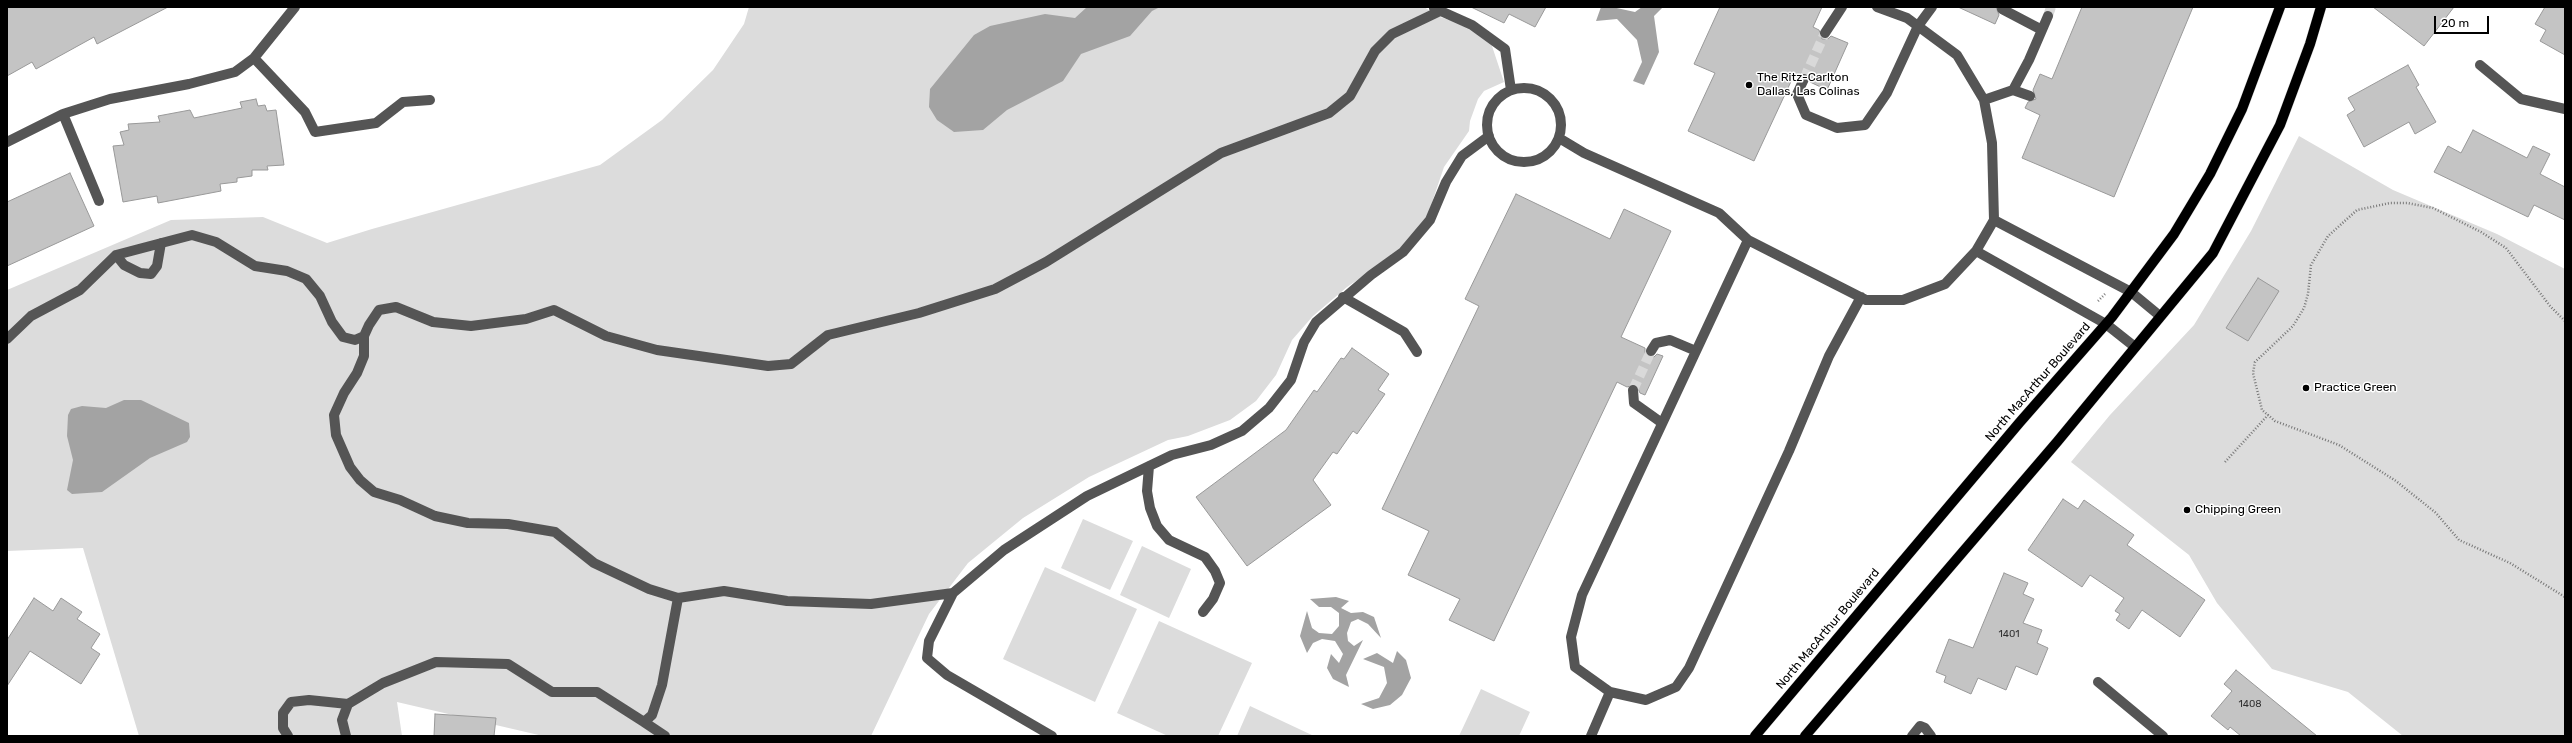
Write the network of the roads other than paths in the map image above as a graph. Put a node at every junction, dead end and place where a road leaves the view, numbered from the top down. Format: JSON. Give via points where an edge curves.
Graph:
{"nodes":[{"id":1,"x":295,"y":7,"type":"edge"},
{"id":2,"x":1842,"y":7,"type":"edge"},
{"id":3,"x":1878,"y":7,"type":"edge"},
{"id":4,"x":1932,"y":7,"type":"edge"},
{"id":5,"x":2280,"y":7,"type":"edge"},
{"id":6,"x":2321,"y":7,"type":"edge"},
{"id":7,"x":1437,"y":9,"type":"edge"},
{"id":8,"x":2002,"y":9,"type":"dead end"},
{"id":9,"x":2048,"y":16,"type":"tunnel mouth"},
{"id":10,"x":1918,"y":26,"type":"junction"},
{"id":11,"x":2042,"y":30,"type":"junction"},
{"id":12,"x":1825,"y":33,"type":"tunnel mouth"},
{"id":13,"x":254,"y":58,"type":"junction"},
{"id":14,"x":2480,"y":65,"type":"dead end"},
{"id":15,"x":1804,"y":79,"type":"tunnel mouth"},
{"id":16,"x":1511,"y":90,"type":"junction"},
{"id":17,"x":2013,"y":90,"type":"junction"},
{"id":18,"x":2030,"y":96,"type":"dead end"},
{"id":19,"x":430,"y":100,"type":"dead end"},
{"id":20,"x":1984,"y":100,"type":"junction"},
{"id":21,"x":2565,"y":109,"type":"edge"},
{"id":22,"x":63,"y":114,"type":"junction"},
{"id":23,"x":1489,"y":136,"type":"junction"},
{"id":24,"x":1559,"y":138,"type":"junction"},
{"id":25,"x":7,"y":142,"type":"edge"},
{"id":26,"x":99,"y":201,"type":"dead end"},
{"id":27,"x":1994,"y":220,"type":"junction"},
{"id":28,"x":1748,"y":240,"type":"junction"},
{"id":29,"x":161,"y":243,"type":"junction"},
{"id":30,"x":1976,"y":251,"type":"junction"},
{"id":31,"x":116,"y":255,"type":"junction"},
{"id":32,"x":2131,"y":292,"type":"junction"},
{"id":33,"x":1343,"y":297,"type":"junction"},
{"id":34,"x":1861,"y":297,"type":"junction"},
{"id":35,"x":2160,"y":316,"type":"junction"},
{"id":36,"x":2106,"y":324,"type":"junction"},
{"id":37,"x":364,"y":336,"type":"junction"},
{"id":38,"x":7,"y":339,"type":"edge"},
{"id":39,"x":2135,"y":347,"type":"junction"},
{"id":40,"x":1651,"y":351,"type":"tunnel mouth"},
{"id":41,"x":1696,"y":351,"type":"junction"},
{"id":42,"x":1417,"y":352,"type":"dead end"},
{"id":43,"x":1633,"y":390,"type":"dead end"},
{"id":44,"x":1662,"y":424,"type":"junction"},
{"id":45,"x":1149,"y":466,"type":"junction"},
{"id":46,"x":953,"y":593,"type":"junction"},
{"id":47,"x":678,"y":598,"type":"junction"},
{"id":48,"x":1203,"y":612,"type":"dead end"},
{"id":49,"x":2098,"y":682,"type":"dead end"},
{"id":50,"x":1610,"y":692,"type":"junction"},
{"id":51,"x":348,"y":704,"type":"junction"},
{"id":52,"x":644,"y":722,"type":"junction"},
{"id":53,"x":288,"y":736,"type":"edge"},
{"id":54,"x":346,"y":736,"type":"edge"},
{"id":55,"x":665,"y":736,"type":"edge"},
{"id":56,"x":1052,"y":736,"type":"edge"},
{"id":57,"x":1591,"y":736,"type":"edge"},
{"id":58,"x":1755,"y":736,"type":"edge"},
{"id":59,"x":1805,"y":736,"type":"edge"},
{"id":60,"x":1912,"y":736,"type":"edge"},
{"id":61,"x":1931,"y":736,"type":"edge"},
{"id":62,"x":2163,"y":736,"type":"edge"}],
"edges":[{"from":1,"to":13,"type":"street"},
{"from":2,"to":12,"type":"street"},
{"from":3,"to":10,"type":"street","via":[[1907,18]]},
{"from":4,"to":10,"type":"street"},
{"from":5,"to":32,"type":"main road","name":"North MacArthur Boulevard","via":[[2242,110],[2210,174],[2174,234]]},
{"from":6,"to":35,"type":"main road","via":[[2280,125],[2248,190],[2213,253]]},
{"from":7,"to":16,"type":"street","via":[[1472,25],[1506,49]]},
{"from":7,"to":37,"type":"street","via":[[1392,34],[1375,51],[1350,96],[1329,113],[1221,153],[1046,262],[995,289],[920,313],[828,335],[791,364],[768,366],[658,350],[606,336],[554,310],[526,319],[471,326],[433,322],[396,307],[379,310]]},
{"from":8,"to":11,"type":"street"},
{"from":9,"to":11,"type":"street"},
{"from":10,"to":15,"type":"street","via":[[1887,93],[1865,125],[1837,128],[1806,115],[1797,94]]},
{"from":10,"to":20,"type":"street","via":[[1957,55]]},
{"from":11,"to":17,"type":"street"},
{"from":13,"to":19,"type":"street","via":[[306,112],[315,132],[376,123],[404,102]]},
{"from":13,"to":22,"type":"street","via":[[235,72],[189,84],[110,99]]},
{"from":14,"to":21,"type":"street","via":[[2521,99]]},
{"from":16,"to":23,"type":"street","via":[[1501,96],[1491,109],[1487,125]]},
{"from":16,"to":24,"type":"street","via":[[1535,89],[1550,99],[1560,114]]},
{"from":17,"to":18,"type":"street"},
{"from":17,"to":20,"type":"street"},
{"from":20,"to":27,"type":"street","via":[[1992,143]]},
{"from":22,"to":25,"type":"street"},
{"from":22,"to":26,"type":"street"},
{"from":23,"to":24,"type":"street","via":[[1502,154],[1512,160],[1523,162],[1544,156]]},
{"from":23,"to":33,"type":"street","via":[[1462,156],[1446,182],[1430,220],[1403,252]]},
{"from":24,"to":28,"type":"street","via":[[1719,214]]},
{"from":27,"to":30,"type":"street"},
{"from":27,"to":32,"type":"street"},
{"from":28,"to":34,"type":"street"},
{"from":28,"to":41,"type":"street"},
{"from":29,"to":31,"type":"street"},
{"from":29,"to":31,"type":"street","via":[[157,266],[150,274],[140,273],[124,265]]},
{"from":29,"to":37,"type":"street","via":[[192,235],[216,242],[254,266],[287,271],[306,279],[320,296],[332,322],[343,337],[355,340]]},
{"from":30,"to":34,"type":"street","via":[[1945,284],[1903,300],[1866,300]]},
{"from":30,"to":36,"type":"street"},
{"from":31,"to":38,"type":"street","via":[[80,290],[31,316]]},
{"from":32,"to":35,"type":"street"},
{"from":32,"to":36,"type":"main road","name":"North MacArthur Boulevard"},
{"from":33,"to":42,"type":"street","via":[[1404,332]]},
{"from":33,"to":45,"type":"street","via":[[1316,322],[1304,342],[1291,380],[1269,408],[1242,431],[1211,445],[1172,455]]},
{"from":34,"to":50,"type":"street","via":[[1829,356],[1789,451],[1689,668],[1676,687],[1646,700]]},
{"from":35,"to":39,"type":"main road"},
{"from":36,"to":39,"type":"street"},
{"from":36,"to":58,"type":"main road","name":"North MacArthur Boulevard"},
{"from":37,"to":47,"type":"street","via":[[364,356],[334,415],[336,435],[350,467],[374,492],[435,516],[468,523],[508,524],[555,532],[594,564],[649,589]]},
{"from":39,"to":59,"type":"main road"},
{"from":40,"to":41,"type":"street","via":[[1656,344],[1670,340]]},
{"from":41,"to":44,"type":"street"},
{"from":43,"to":44,"type":"street","via":[[1634,403]]},
{"from":44,"to":50,"type":"street","via":[[1582,595],[1571,637],[1575,667]]},
{"from":45,"to":46,"type":"street","via":[[1087,496],[1004,550]]},
{"from":45,"to":48,"type":"street","via":[[1148,496],[1157,526],[1169,540],[1205,557],[1220,583],[1213,599]]},
{"from":46,"to":47,"type":"street","via":[[871,604],[787,601],[724,591]]},
{"from":46,"to":56,"type":"street","via":[[929,641],[927,658],[947,676]]},
{"from":47,"to":52,"type":"street","via":[[662,685],[652,715]]},
{"from":49,"to":62,"type":"street"},
{"from":50,"to":57,"type":"street"},
{"from":51,"to":52,"type":"street","via":[[383,683],[436,662],[508,664],[552,692],[597,692]]},
{"from":51,"to":53,"type":"street","via":[[308,700],[291,702],[283,713],[283,728]]},
{"from":51,"to":54,"type":"street","via":[[342,720]]},
{"from":52,"to":55,"type":"street"},
{"from":60,"to":61,"type":"street","via":[[1920,726]]}]}
